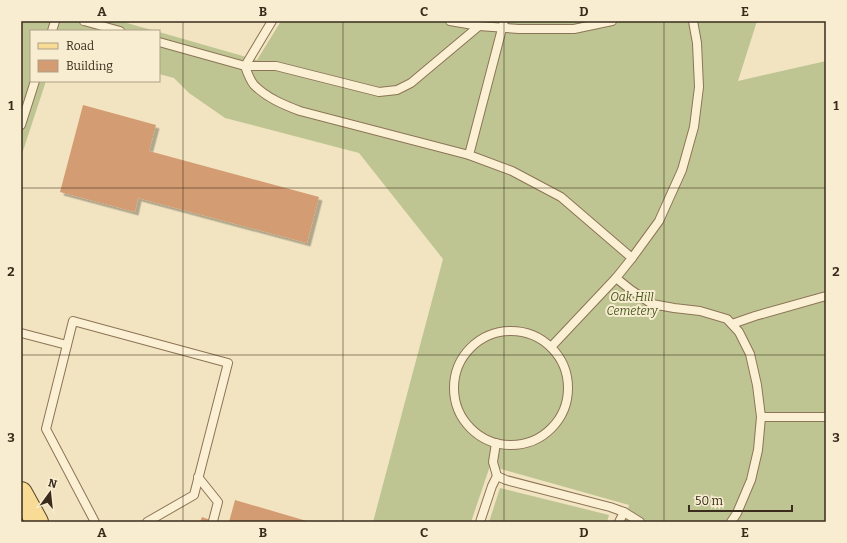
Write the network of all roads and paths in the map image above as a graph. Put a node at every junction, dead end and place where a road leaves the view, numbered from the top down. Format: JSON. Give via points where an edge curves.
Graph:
{"nodes":[{"id":1,"x":84,"y":21,"type":"edge"},
{"id":2,"x":272,"y":21,"type":"edge"},
{"id":3,"x":450,"y":21,"type":"edge"},
{"id":4,"x":612,"y":21,"type":"edge"},
{"id":5,"x":693,"y":21,"type":"edge"},
{"id":6,"x":503,"y":24,"type":"edge"},
{"id":7,"x":479,"y":26,"type":"junction"},
{"id":8,"x":116,"y":30,"type":"edge"},
{"id":9,"x":160,"y":42,"type":"edge"},
{"id":10,"x":245,"y":66,"type":"junction"},
{"id":11,"x":35,"y":82,"type":"edge"},
{"id":12,"x":21,"y":125,"type":"edge"},
{"id":13,"x":469,"y":155,"type":"junction"},
{"id":14,"x":632,"y":258,"type":"junction"},
{"id":15,"x":616,"y":278,"type":"junction"},
{"id":16,"x":826,"y":296,"type":"edge"},
{"id":17,"x":732,"y":324,"type":"junction"},
{"id":18,"x":21,"y":333,"type":"edge"},
{"id":19,"x":67,"y":345,"type":"junction"},
{"id":20,"x":551,"y":347,"type":"junction"},
{"id":21,"x":761,"y":417,"type":"junction"},
{"id":22,"x":826,"y":417,"type":"edge"},
{"id":23,"x":496,"y":443,"type":"junction"},
{"id":24,"x":497,"y":476,"type":"junction"},
{"id":25,"x":198,"y":477,"type":"junction"},
{"id":26,"x":21,"y":493,"type":"edge"},
{"id":27,"x":624,"y":512,"type":"junction"},
{"id":28,"x":213,"y":521,"type":"dead end"},
{"id":29,"x":37,"y":522,"type":"edge"},
{"id":30,"x":95,"y":522,"type":"edge"},
{"id":31,"x":147,"y":522,"type":"edge"},
{"id":32,"x":480,"y":522,"type":"edge"},
{"id":33,"x":619,"y":522,"type":"edge"},
{"id":34,"x":640,"y":522,"type":"edge"},
{"id":35,"x":731,"y":522,"type":"edge"}],
"edges":[{"from":1,"to":8,"type":"lane"},
{"from":2,"to":10,"type":"lane"},
{"from":3,"to":7,"type":"lane"},
{"from":4,"to":6,"type":"lane","via":[[574,29]]},
{"from":5,"to":14,"type":"lane","via":[[699,87],[694,127],[682,170],[659,221]]},
{"from":6,"to":7,"type":"lane"},
{"from":6,"to":13,"type":"lane"},
{"from":7,"to":10,"type":"lane","via":[[411,83],[397,90],[379,92],[276,66]]},
{"from":9,"to":10,"type":"lane"},
{"from":10,"to":13,"type":"lane","via":[[253,84],[283,105]]},
{"from":11,"to":12,"type":"lane"},
{"from":13,"to":14,"type":"lane","via":[[512,171],[561,197]]},
{"from":14,"to":15,"type":"lane"},
{"from":15,"to":17,"type":"lane","via":[[652,304],[700,311],[727,319]]},
{"from":15,"to":20,"type":"lane"},
{"from":16,"to":17,"type":"lane"},
{"from":17,"to":21,"type":"lane","via":[[750,354],[758,384]]},
{"from":18,"to":19,"type":"lane"},
{"from":19,"to":25,"type":"lane","via":[[73,321],[228,363]]},
{"from":19,"to":30,"type":"lane","via":[[46,429]]},
{"from":20,"to":23,"type":"lane","via":[[563,364],[569,385],[566,406],[555,425],[538,438],[518,445]]},
{"from":20,"to":23,"type":"lane","via":[[531,334],[508,331],[486,337],[468,351],[457,371],[454,394],[461,415],[476,433]]},
{"from":21,"to":22,"type":"lane"},
{"from":21,"to":35,"type":"lane","via":[[758,450],[751,480]]},
{"from":23,"to":24,"type":"lane","via":[[493,462]]},
{"from":24,"to":27,"type":"lane"},
{"from":24,"to":32,"type":"lane"},
{"from":25,"to":28,"type":"lane","via":[[218,502]]},
{"from":25,"to":31,"type":"lane","via":[[194,495]]},
{"from":26,"to":29,"type":"main road"},
{"from":27,"to":33,"type":"lane"},
{"from":27,"to":34,"type":"lane"}]}
